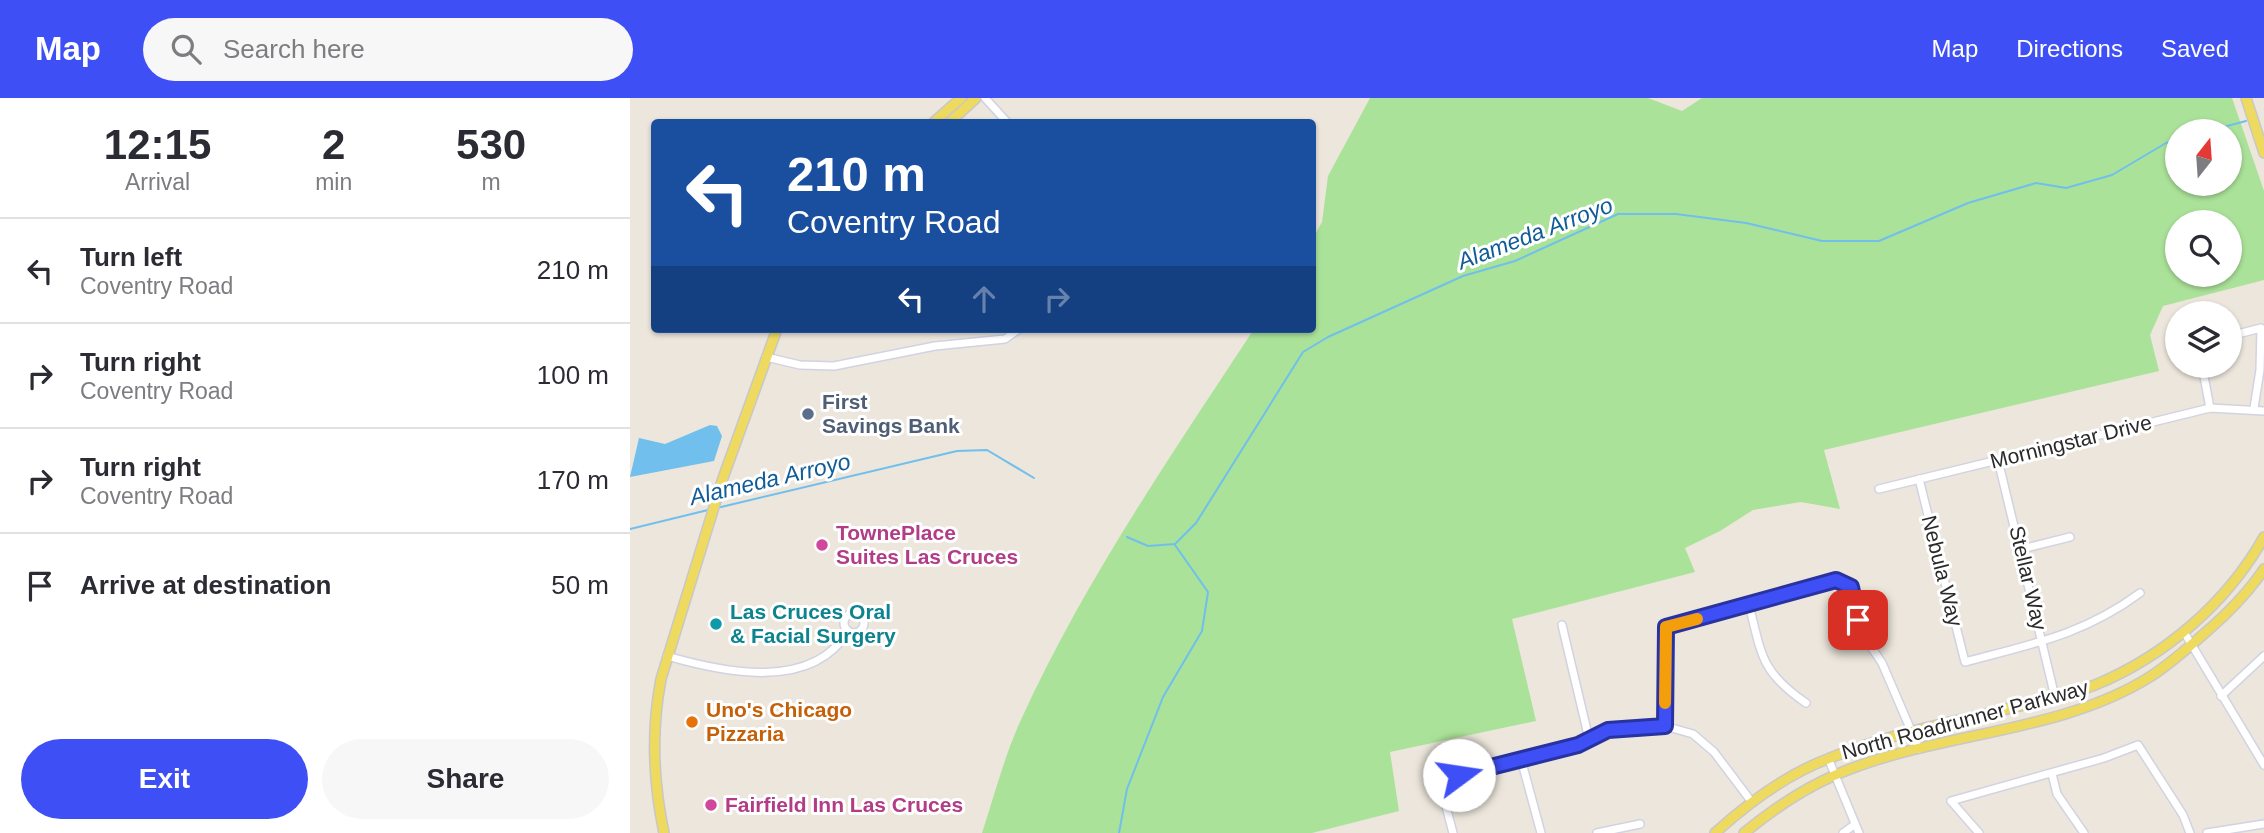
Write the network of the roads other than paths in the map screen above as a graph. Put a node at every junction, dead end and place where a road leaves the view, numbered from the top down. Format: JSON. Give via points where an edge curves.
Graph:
{"nodes":[{"id":1,"x":961,"y":98,"type":"edge"},
{"id":2,"x":976,"y":98,"type":"edge"},
{"id":3,"x":985,"y":98,"type":"edge"},
{"id":4,"x":2246,"y":98,"type":"edge"},
{"id":5,"x":937,"y":119,"type":"edge"},
{"id":6,"x":953,"y":119,"type":"edge"},
{"id":7,"x":1004,"y":119,"type":"edge"},
{"id":8,"x":2264,"y":153,"type":"edge"},
{"id":9,"x":775,"y":333,"type":"edge"},
{"id":10,"x":1013,"y":333,"type":"edge"},
{"id":11,"x":2242,"y":333,"type":"edge"},
{"id":12,"x":766,"y":357,"type":"junction"},
{"id":13,"x":2204,"y":378,"type":"edge"},
{"id":14,"x":2210,"y":408,"type":"junction"},
{"id":15,"x":2254,"y":408,"type":"junction"},
{"id":16,"x":2264,"y":411,"type":"edge"},
{"id":17,"x":1998,"y":460,"type":"junction"},
{"id":18,"x":1920,"y":479,"type":"junction"},
{"id":19,"x":1879,"y":489,"type":"dead end"},
{"id":20,"x":2070,"y":537,"type":"dead end"},
{"id":21,"x":2264,"y":537,"type":"edge"},
{"id":22,"x":2022,"y":549,"type":"junction"},
{"id":23,"x":2264,"y":569,"type":"edge"},
{"id":24,"x":2140,"y":593,"type":"dead end"},
{"id":25,"x":1749,"y":605,"type":"junction"},
{"id":26,"x":1562,"y":625,"type":"dead end"},
{"id":27,"x":848,"y":631,"type":"dead end"},
{"id":28,"x":2184,"y":632,"type":"junction"},
{"id":29,"x":2043,"y":642,"type":"junction"},
{"id":30,"x":2192,"y":645,"type":"junction"},
{"id":31,"x":667,"y":656,"type":"junction"},
{"id":32,"x":2264,"y":656,"type":"edge"},
{"id":33,"x":2221,"y":696,"type":"junction"},
{"id":34,"x":2055,"y":697,"type":"junction"},
{"id":35,"x":1806,"y":703,"type":"dead end"},
{"id":36,"x":1665,"y":726,"type":"junction"},
{"id":37,"x":1913,"y":730,"type":"junction"},
{"id":38,"x":1590,"y":739,"type":"junction"},
{"id":39,"x":1919,"y":749,"type":"junction"},
{"id":40,"x":1828,"y":758,"type":"junction"},
{"id":41,"x":1521,"y":759,"type":"junction"},
{"id":42,"x":2264,"y":765,"type":"edge"},
{"id":43,"x":2052,"y":774,"type":"junction"},
{"id":44,"x":1835,"y":775,"type":"junction"},
{"id":45,"x":1751,"y":801,"type":"junction"},
{"id":46,"x":1640,"y":824,"type":"dead end"},
{"id":47,"x":2264,"y":824,"type":"edge"},
{"id":48,"x":1857,"y":829,"type":"edge"},
{"id":49,"x":664,"y":833,"type":"edge"},
{"id":50,"x":1453,"y":833,"type":"edge"},
{"id":51,"x":1541,"y":833,"type":"edge"},
{"id":52,"x":1597,"y":833,"type":"edge"},
{"id":53,"x":1716,"y":833,"type":"edge"},
{"id":54,"x":1744,"y":833,"type":"edge"},
{"id":55,"x":1843,"y":833,"type":"edge"},
{"id":56,"x":1979,"y":833,"type":"edge"},
{"id":57,"x":2084,"y":833,"type":"edge"},
{"id":58,"x":2190,"y":833,"type":"edge"},
{"id":59,"x":2207,"y":833,"type":"edge"}],
"edges":[{"from":1,"to":5,"type":"main road"},
{"from":2,"to":6,"type":"main road"},
{"from":3,"to":7,"type":"street"},
{"from":4,"to":8,"type":"main road"},
{"from":9,"to":12,"type":"main road"},
{"from":10,"to":12,"type":"street","via":[[1005,339],[935,346],[834,366]]},
{"from":11,"to":15,"type":"street","via":[[2261,328]]},
{"from":12,"to":31,"type":"main road"},
{"from":13,"to":14,"type":"street"},
{"from":14,"to":15,"type":"street","name":"Morningstar Drive"},
{"from":14,"to":17,"type":"street","name":"Morningstar Drive"},
{"from":15,"to":16,"type":"street","name":"Morningstar Drive"},
{"from":17,"to":18,"type":"street","name":"Morningstar Drive"},
{"from":17,"to":22,"type":"street","name":"Stellar Way"},
{"from":18,"to":19,"type":"street","name":"Morningstar Drive"},
{"from":18,"to":29,"type":"street","name":"Nebula Way","via":[[1965,662]]},
{"from":20,"to":22,"type":"street"},
{"from":21,"to":28,"type":"main road","name":"North Roadrunner Parkway","via":[[2227,590]]},
{"from":22,"to":29,"type":"street","name":"Stellar Way"},
{"from":23,"to":30,"type":"main road","name":"North Roadrunner Parkway","via":[[2233,608]]},
{"from":24,"to":29,"type":"street","via":[[2101,620]]},
{"from":25,"to":35,"type":"street","via":[[1769,673]]},
{"from":25,"to":36,"type":"street","via":[[1666,627]]},
{"from":25,"to":37,"type":"street","via":[[1836,580],[1851,587],[1863,635],[1882,663]]},
{"from":26,"to":38,"type":"street"},
{"from":27,"to":31,"type":"street","via":[[829,654],[788,670],[720,670]]},
{"from":28,"to":30,"type":"street"},
{"from":28,"to":34,"type":"main road","name":"North Roadrunner Parkway","via":[[2141,662],[2095,685]]},
{"from":29,"to":34,"type":"street","name":"Stellar Way"},
{"from":30,"to":33,"type":"street"},
{"from":30,"to":39,"type":"main road","name":"North Roadrunner Parkway","via":[[2148,678],[2115,694],[2062,713]]},
{"from":31,"to":49,"type":"main road","via":[[653,729]]},
{"from":32,"to":33,"type":"street"},
{"from":33,"to":42,"type":"street"},
{"from":34,"to":37,"type":"main road","name":"North Roadrunner Parkway"},
{"from":36,"to":38,"type":"street","via":[[1608,730]]},
{"from":36,"to":45,"type":"street","via":[[1693,734],[1714,752]]},
{"from":37,"to":39,"type":"street"},
{"from":37,"to":40,"type":"main road","name":"North Roadrunner Parkway"},
{"from":38,"to":41,"type":"street"},
{"from":39,"to":44,"type":"main road","name":"North Roadrunner Parkway"},
{"from":40,"to":44,"type":"street"},
{"from":40,"to":45,"type":"main road","name":"North Roadrunner Parkway"},
{"from":41,"to":50,"type":"street","via":[[1438,780]]},
{"from":41,"to":51,"type":"street"},
{"from":43,"to":56,"type":"street","via":[[1951,801]]},
{"from":43,"to":57,"type":"street","via":[[2057,794]]},
{"from":43,"to":58,"type":"street","via":[[2138,745]]},
{"from":44,"to":48,"type":"street"},
{"from":44,"to":54,"type":"main road","name":"North Roadrunner Parkway"},
{"from":45,"to":53,"type":"main road","name":"North Roadrunner Parkway"},
{"from":46,"to":52,"type":"street"},
{"from":47,"to":59,"type":"street"},
{"from":48,"to":55,"type":"street"}]}
